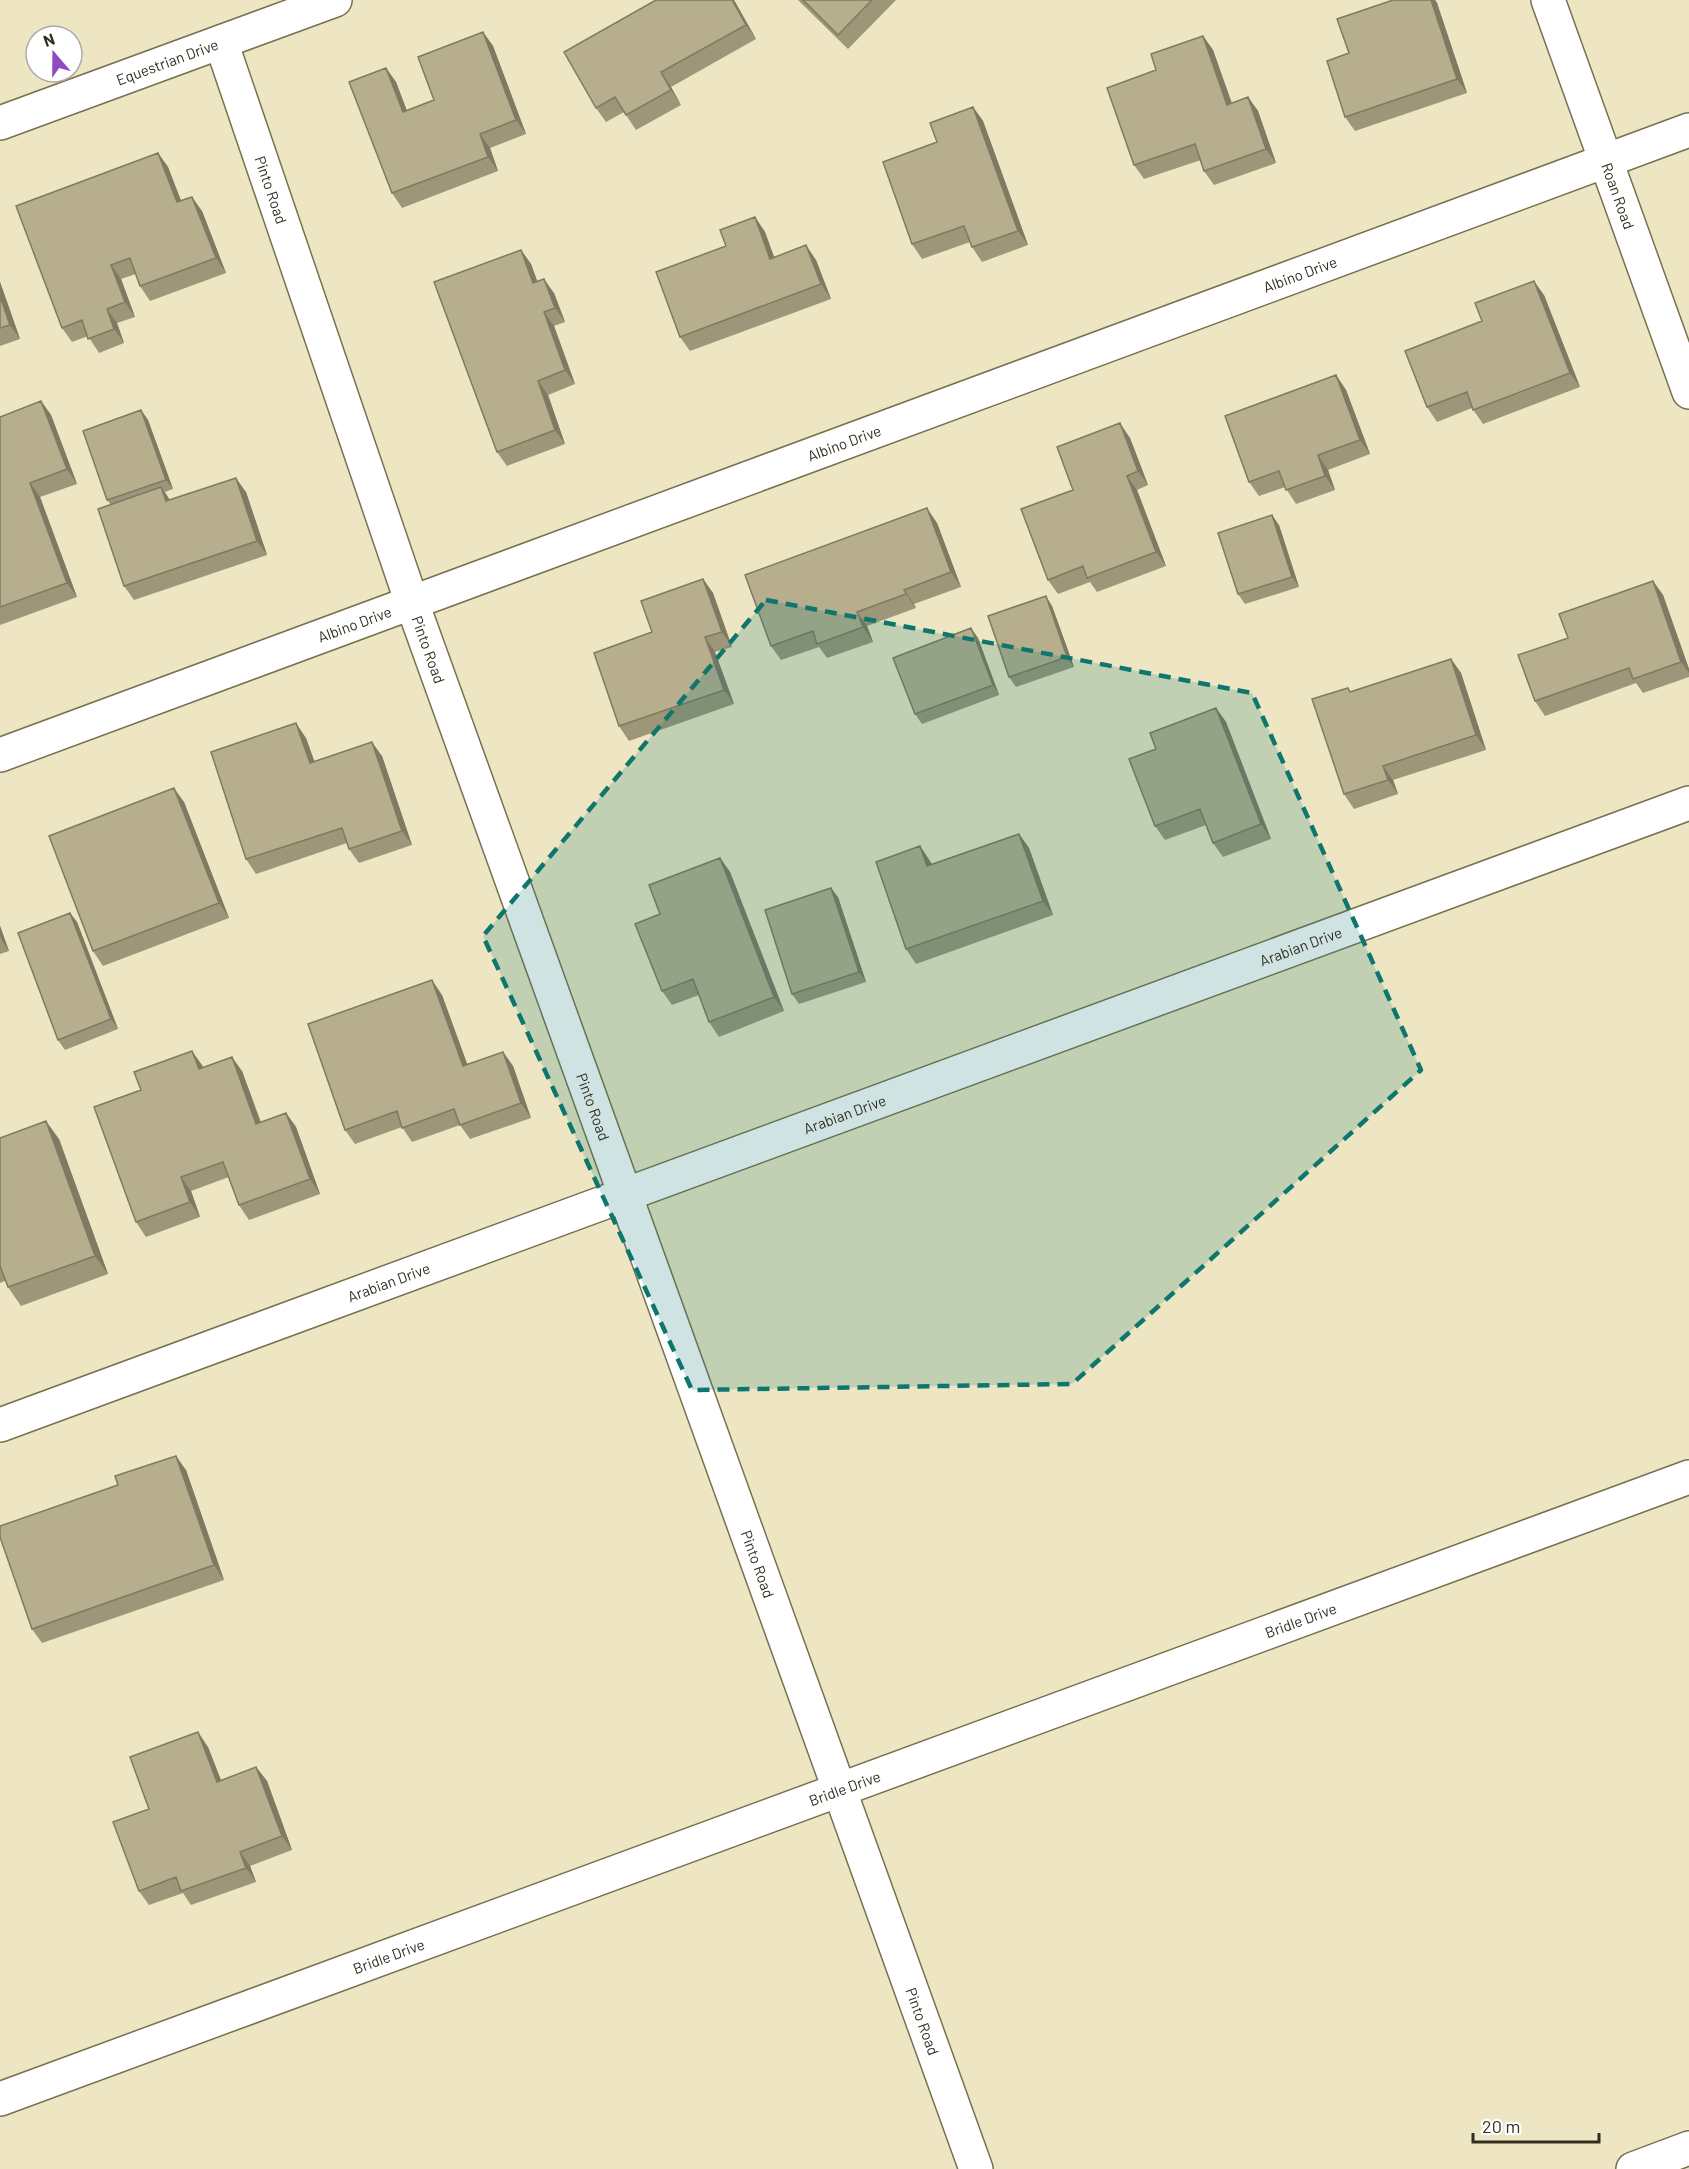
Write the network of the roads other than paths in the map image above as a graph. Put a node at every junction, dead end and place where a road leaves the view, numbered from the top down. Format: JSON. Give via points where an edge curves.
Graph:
{"nodes":[{"id":1,"x":335,"y":0,"type":"edge"},
{"id":2,"x":1548,"y":0,"type":"edge"},
{"id":3,"x":220,"y":42,"type":"junction"},
{"id":4,"x":0,"y":123,"type":"edge"},
{"id":5,"x":1689,"y":130,"type":"edge"},
{"id":6,"x":1606,"y":161,"type":"junction"},
{"id":7,"x":1689,"y":392,"type":"edge"},
{"id":8,"x":411,"y":603,"type":"junction"},
{"id":9,"x":0,"y":756,"type":"edge"},
{"id":10,"x":1689,"y":803,"type":"edge"},
{"id":11,"x":625,"y":1195,"type":"junction"},
{"id":12,"x":0,"y":1425,"type":"edge"},
{"id":13,"x":1689,"y":1477,"type":"edge"},
{"id":14,"x":839,"y":1790,"type":"junction"},
{"id":15,"x":0,"y":2099,"type":"edge"},
{"id":16,"x":1689,"y":2148,"type":"edge"},
{"id":17,"x":976,"y":2169,"type":"edge"},
{"id":18,"x":1633,"y":2169,"type":"edge"}],
"edges":[{"from":1,"to":3,"type":"street","name":"Equestrian Drive"},
{"from":2,"to":6,"type":"street","name":"Roan Road"},
{"from":3,"to":4,"type":"street","name":"Equestrian Drive"},
{"from":3,"to":8,"type":"street","name":"Pinto Road"},
{"from":5,"to":6,"type":"street","name":"Albino Drive"},
{"from":6,"to":7,"type":"street","name":"Roan Road"},
{"from":6,"to":8,"type":"street","name":"Albino Drive"},
{"from":8,"to":9,"type":"street","name":"Albino Drive"},
{"from":8,"to":11,"type":"street","name":"Pinto Road"},
{"from":10,"to":11,"type":"street","name":"Arabian Drive"},
{"from":11,"to":12,"type":"street","name":"Arabian Drive"},
{"from":11,"to":14,"type":"street","name":"Pinto Road"},
{"from":13,"to":14,"type":"street","name":"Bridle Drive"},
{"from":14,"to":15,"type":"street","name":"Bridle Drive"},
{"from":14,"to":17,"type":"street","name":"Pinto Road"},
{"from":16,"to":18,"type":"street"}]}
